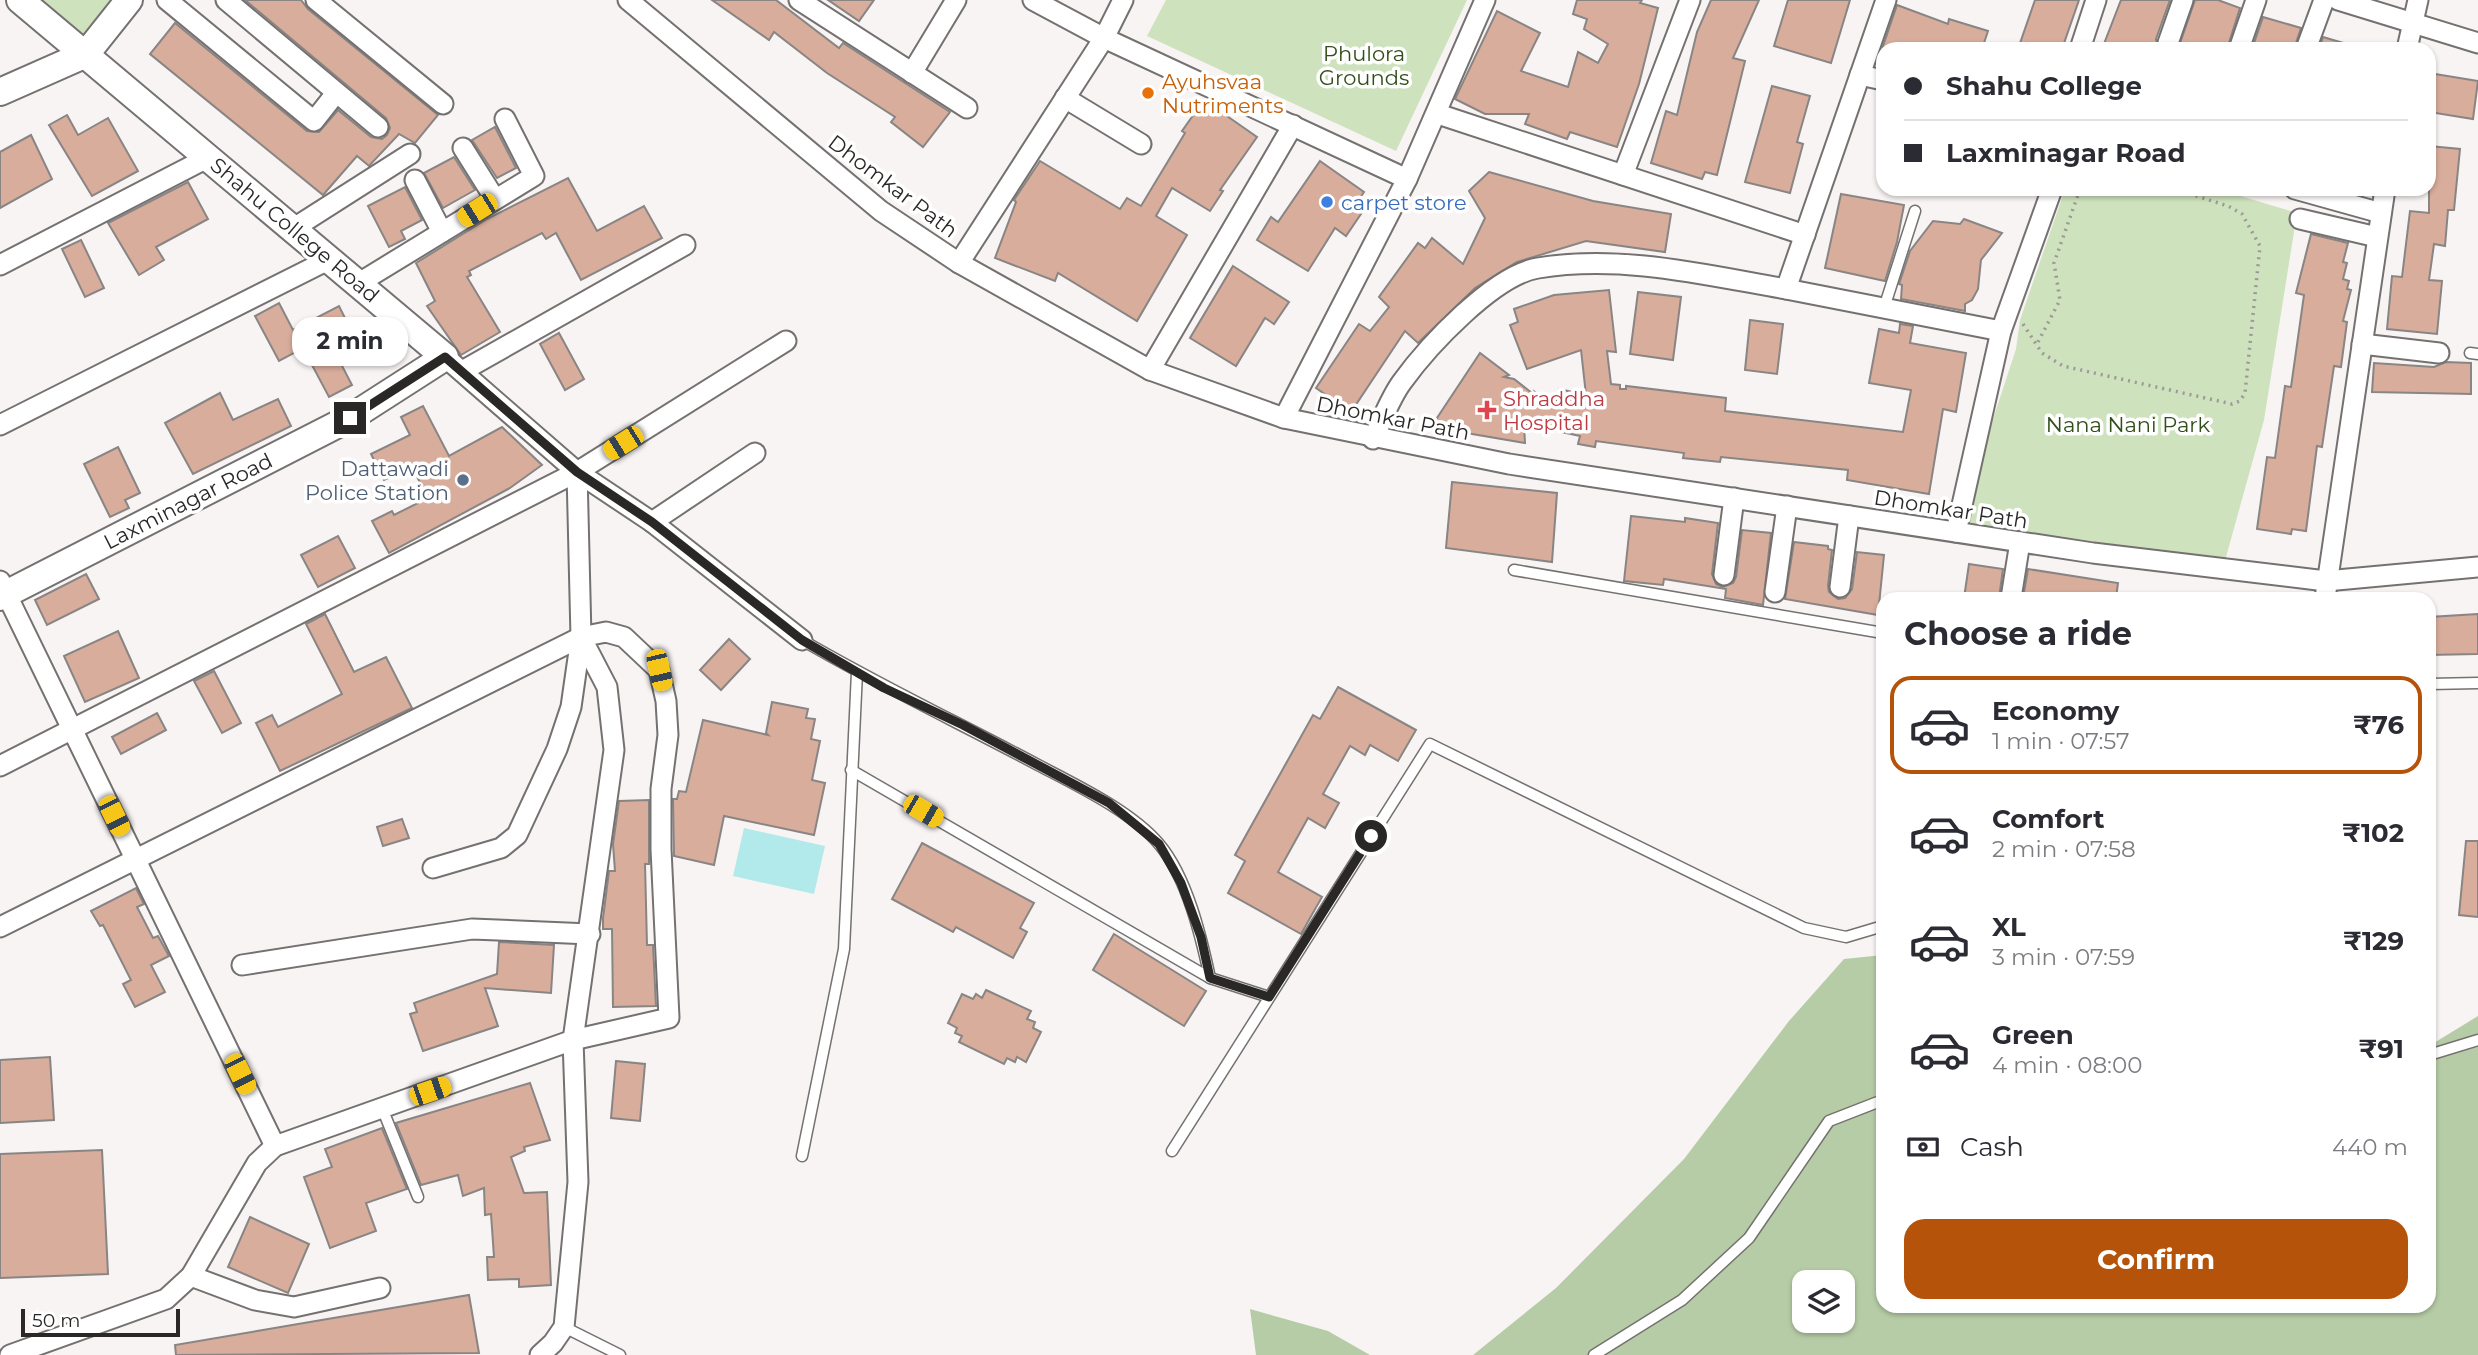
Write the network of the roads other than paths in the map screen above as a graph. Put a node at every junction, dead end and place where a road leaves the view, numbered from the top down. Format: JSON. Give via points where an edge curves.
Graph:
{"nodes":[{"id":1,"x":20,"y":0,"type":"edge"},
{"id":2,"x":129,"y":0,"type":"edge"},
{"id":3,"x":167,"y":0,"type":"edge"},
{"id":4,"x":226,"y":0,"type":"edge"},
{"id":5,"x":316,"y":0,"type":"edge"},
{"id":6,"x":628,"y":0,"type":"edge"},
{"id":7,"x":799,"y":0,"type":"edge"},
{"id":8,"x":956,"y":0,"type":"edge"},
{"id":9,"x":1033,"y":0,"type":"edge"},
{"id":10,"x":1123,"y":0,"type":"edge"},
{"id":11,"x":1485,"y":0,"type":"edge"},
{"id":12,"x":1690,"y":0,"type":"edge"},
{"id":13,"x":1886,"y":0,"type":"edge"},
{"id":14,"x":2096,"y":0,"type":"edge"},
{"id":15,"x":2183,"y":0,"type":"edge"},
{"id":16,"x":2256,"y":0,"type":"edge"},
{"id":17,"x":2324,"y":0,"type":"edge"},
{"id":18,"x":2338,"y":0,"type":"edge"},
{"id":19,"x":2418,"y":0,"type":"edge"},
{"id":20,"x":650,"y":7,"type":"edge"},
{"id":21,"x":2412,"y":22,"type":"junction"},
{"id":22,"x":1104,"y":38,"type":"junction"},
{"id":23,"x":2082,"y":42,"type":"edge"},
{"id":24,"x":2168,"y":42,"type":"edge"},
{"id":25,"x":2241,"y":42,"type":"edge"},
{"id":26,"x":2309,"y":42,"type":"edge"},
{"id":27,"x":2408,"y":42,"type":"edge"},
{"id":28,"x":2478,"y":43,"type":"edge"},
{"id":29,"x":86,"y":54,"type":"junction"},
{"id":30,"x":912,"y":73,"type":"junction"},
{"id":31,"x":1860,"y":75,"type":"junction"},
{"id":32,"x":1876,"y":78,"type":"edge"},
{"id":33,"x":0,"y":92,"type":"edge"},
{"id":34,"x":336,"y":93,"type":"junction"},
{"id":35,"x":1065,"y":98,"type":"junction"},
{"id":36,"x":443,"y":104,"type":"dead end"},
{"id":37,"x":967,"y":108,"type":"dead end"},
{"id":38,"x":1438,"y":114,"type":"junction"},
{"id":39,"x":505,"y":119,"type":"dead end"},
{"id":40,"x":1293,"y":125,"type":"junction"},
{"id":41,"x":378,"y":127,"type":"dead end"},
{"id":42,"x":1141,"y":144,"type":"dead end"},
{"id":43,"x":463,"y":148,"type":"dead end"},
{"id":44,"x":410,"y":154,"type":"dead end"},
{"id":45,"x":209,"y":157,"type":"junction"},
{"id":46,"x":1623,"y":175,"type":"junction"},
{"id":47,"x":1407,"y":179,"type":"junction"},
{"id":48,"x":415,"y":180,"type":"dead end"},
{"id":49,"x":2049,"y":196,"type":"edge"},
{"id":50,"x":2320,"y":196,"type":"edge"},
{"id":51,"x":2384,"y":196,"type":"edge"},
{"id":52,"x":495,"y":199,"type":"junction"},
{"id":53,"x":1915,"y":211,"type":"dead end"},
{"id":54,"x":2381,"y":213,"type":"junction"},
{"id":55,"x":2300,"y":219,"type":"dead end"},
{"id":56,"x":294,"y":229,"type":"junction"},
{"id":57,"x":442,"y":232,"type":"junction"},
{"id":58,"x":1805,"y":235,"type":"junction"},
{"id":59,"x":2377,"y":237,"type":"junction"},
{"id":60,"x":685,"y":245,"type":"dead end"},
{"id":61,"x":330,"y":259,"type":"junction"},
{"id":62,"x":959,"y":264,"type":"junction"},
{"id":63,"x":0,"y":265,"type":"edge"},
{"id":64,"x":359,"y":283,"type":"junction"},
{"id":65,"x":1786,"y":289,"type":"junction"},
{"id":66,"x":1884,"y":308,"type":"junction"},
{"id":67,"x":2001,"y":331,"type":"junction"},
{"id":68,"x":786,"y":341,"type":"dead end"},
{"id":69,"x":2362,"y":344,"type":"junction"},
{"id":70,"x":2439,"y":354,"type":"dead end"},
{"id":71,"x":455,"y":364,"type":"junction"},
{"id":72,"x":1150,"y":370,"type":"junction"},
{"id":73,"x":1284,"y":418,"type":"junction"},
{"id":74,"x":0,"y":425,"type":"edge"},
{"id":75,"x":1373,"y":439,"type":"junction"},
{"id":76,"x":754,"y":453,"type":"dead end"},
{"id":77,"x":577,"y":472,"type":"junction"},
{"id":78,"x":1734,"y":498,"type":"junction"},
{"id":79,"x":1787,"y":506,"type":"junction"},
{"id":80,"x":1849,"y":516,"type":"junction"},
{"id":81,"x":652,"y":522,"type":"junction"},
{"id":82,"x":1956,"y":532,"type":"junction"},
{"id":83,"x":2020,"y":542,"type":"junction"},
{"id":84,"x":2478,"y":567,"type":"edge"},
{"id":85,"x":1514,"y":570,"type":"dead end"},
{"id":86,"x":1724,"y":575,"type":"dead end"},
{"id":87,"x":1840,"y":587,"type":"dead end"},
{"id":88,"x":2326,"y":589,"type":"edge"},
{"id":89,"x":2,"y":591,"type":"edge"},
{"id":90,"x":1775,"y":592,"type":"dead end"},
{"id":91,"x":2012,"y":592,"type":"edge"},
{"id":92,"x":1876,"y":631,"type":"edge"},
{"id":93,"x":581,"y":637,"type":"junction"},
{"id":94,"x":802,"y":640,"type":"joint"},
{"id":95,"x":857,"y":672,"type":"junction"},
{"id":96,"x":2478,"y":683,"type":"edge"},
{"id":97,"x":2436,"y":684,"type":"edge"},
{"id":98,"x":72,"y":729,"type":"junction"},
{"id":99,"x":0,"y":766,"type":"edge"},
{"id":100,"x":851,"y":770,"type":"junction"},
{"id":101,"x":136,"y":859,"type":"junction"},
{"id":102,"x":433,"y":868,"type":"dead end"},
{"id":103,"x":0,"y":927,"type":"edge"},
{"id":104,"x":1876,"y":928,"type":"edge"},
{"id":105,"x":590,"y":934,"type":"junction"},
{"id":106,"x":242,"y":965,"type":"dead end"},
{"id":107,"x":1210,"y":978,"type":"junction"},
{"id":108,"x":1269,"y":997,"type":"junction"},
{"id":109,"x":573,"y":1040,"type":"junction"},
{"id":110,"x":2478,"y":1040,"type":"edge"},
{"id":111,"x":2436,"y":1053,"type":"edge"},
{"id":112,"x":1876,"y":1103,"type":"edge"},
{"id":113,"x":382,"y":1108,"type":"junction"},
{"id":114,"x":275,"y":1146,"type":"junction"},
{"id":115,"x":1172,"y":1151,"type":"dead end"},
{"id":116,"x":802,"y":1156,"type":"dead end"},
{"id":117,"x":418,"y":1197,"type":"dead end"},
{"id":118,"x":191,"y":1276,"type":"junction"},
{"id":119,"x":380,"y":1289,"type":"dead end"},
{"id":120,"x":564,"y":1327,"type":"junction"},
{"id":121,"x":10,"y":1355,"type":"edge"},
{"id":122,"x":540,"y":1355,"type":"edge"},
{"id":123,"x":620,"y":1355,"type":"edge"},
{"id":124,"x":1594,"y":1355,"type":"edge"}],
"edges":[{"from":1,"to":29,"type":"street","name":"Shahu College Road"},
{"from":2,"to":29,"type":"street"},
{"from":3,"to":34,"type":"street","via":[[314,121]]},
{"from":4,"to":34,"type":"street"},
{"from":5,"to":36,"type":"street"},
{"from":6,"to":20,"type":"street","name":"Dhomkar Path"},
{"from":7,"to":30,"type":"street"},
{"from":8,"to":30,"type":"street"},
{"from":9,"to":22,"type":"street"},
{"from":10,"to":22,"type":"street"},
{"from":11,"to":38,"type":"street"},
{"from":12,"to":46,"type":"street"},
{"from":13,"to":31,"type":"street"},
{"from":14,"to":23,"type":"street"},
{"from":15,"to":24,"type":"street"},
{"from":16,"to":25,"type":"street"},
{"from":17,"to":26,"type":"street"},
{"from":18,"to":21,"type":"street"},
{"from":19,"to":21,"type":"street"},
{"from":20,"to":62,"type":"street","name":"Dhomkar Path","via":[[881,211]]},
{"from":21,"to":27,"type":"street"},
{"from":21,"to":28,"type":"street"},
{"from":22,"to":35,"type":"street"},
{"from":22,"to":40,"type":"street"},
{"from":29,"to":33,"type":"street"},
{"from":29,"to":45,"type":"street","name":"Shahu College Road"},
{"from":30,"to":37,"type":"street"},
{"from":31,"to":32,"type":"street"},
{"from":31,"to":58,"type":"street"},
{"from":34,"to":41,"type":"street"},
{"from":35,"to":42,"type":"street"},
{"from":35,"to":62,"type":"street"},
{"from":38,"to":46,"type":"street"},
{"from":38,"to":47,"type":"street"},
{"from":39,"to":52,"type":"street","via":[[534,176]]},
{"from":40,"to":47,"type":"street"},
{"from":40,"to":72,"type":"street"},
{"from":43,"to":52,"type":"street"},
{"from":44,"to":56,"type":"street"},
{"from":45,"to":56,"type":"street","name":"Shahu College Road"},
{"from":45,"to":63,"type":"street"},
{"from":46,"to":58,"type":"street"},
{"from":47,"to":73,"type":"street"},
{"from":48,"to":57,"type":"street"},
{"from":49,"to":67,"type":"street"},
{"from":50,"to":54,"type":"street"},
{"from":51,"to":54,"type":"street"},
{"from":52,"to":57,"type":"street"},
{"from":53,"to":66,"type":"lane"},
{"from":54,"to":59,"type":"street"},
{"from":55,"to":59,"type":"street"},
{"from":56,"to":61,"type":"street","name":"Shahu College Road"},
{"from":57,"to":64,"type":"street"},
{"from":58,"to":65,"type":"street"},
{"from":59,"to":69,"type":"street"},
{"from":60,"to":71,"type":"street"},
{"from":61,"to":64,"type":"street","name":"Shahu College Road"},
{"from":61,"to":74,"type":"street"},
{"from":62,"to":72,"type":"street","name":"Dhomkar Path"},
{"from":64,"to":71,"type":"street","name":"Shahu College Road"},
{"from":65,"to":66,"type":"street"},
{"from":65,"to":75,"type":"street","via":[[1667,268],[1595,264],[1536,268],[1486,292],[1444,335],[1401,383]]},
{"from":66,"to":67,"type":"street"},
{"from":67,"to":82,"type":"street"},
{"from":68,"to":77,"type":"street"},
{"from":69,"to":70,"type":"street"},
{"from":69,"to":88,"type":"street"},
{"from":71,"to":77,"type":"street","name":"Shahu College Road"},
{"from":71,"to":89,"type":"street","name":"Laxminagar Road"},
{"from":72,"to":73,"type":"street","name":"Dhomkar Path"},
{"from":73,"to":75,"type":"street","name":"Dhomkar Path"},
{"from":75,"to":78,"type":"street","name":"Dhomkar Path"},
{"from":76,"to":81,"type":"street"},
{"from":77,"to":81,"type":"street","name":"Shahu College Road"},
{"from":77,"to":93,"type":"street"},
{"from":77,"to":98,"type":"street"},
{"from":78,"to":79,"type":"street","name":"Dhomkar Path"},
{"from":78,"to":86,"type":"street"},
{"from":79,"to":80,"type":"street","name":"Dhomkar Path"},
{"from":79,"to":90,"type":"street"},
{"from":80,"to":82,"type":"street","name":"Dhomkar Path"},
{"from":80,"to":87,"type":"street"},
{"from":81,"to":94,"type":"street","name":"Shahu College Road"},
{"from":82,"to":83,"type":"street","name":"Dhomkar Path"},
{"from":83,"to":88,"type":"street","name":"Dhomkar Path"},
{"from":83,"to":91,"type":"street"},
{"from":84,"to":88,"type":"street","name":"Dhomkar Path"},
{"from":85,"to":92,"type":"lane"},
{"from":89,"to":98,"type":"street"},
{"from":93,"to":101,"type":"street"},
{"from":93,"to":102,"type":"street","via":[[571,707],[517,835],[501,848]]},
{"from":93,"to":105,"type":"street","via":[[607,687],[614,750]]},
{"from":93,"to":109,"type":"street","via":[[606,632],[624,637],[659,670],[668,735],[661,789],[661,849],[669,1018]]},
{"from":94,"to":95,"type":"lane"},
{"from":95,"to":100,"type":"lane"},
{"from":95,"to":107,"type":"lane","via":[[1109,803],[1159,844],[1181,883]]},
{"from":96,"to":97,"type":"lane"},
{"from":98,"to":99,"type":"street"},
{"from":98,"to":101,"type":"street"},
{"from":100,"to":107,"type":"lane"},
{"from":100,"to":116,"type":"lane","via":[[844,949]]},
{"from":101,"to":103,"type":"street"},
{"from":101,"to":114,"type":"street"},
{"from":104,"to":108,"type":"lane","via":[[1846,937],[1804,928],[1430,744]]},
{"from":105,"to":106,"type":"street","via":[[472,929]]},
{"from":105,"to":109,"type":"street"},
{"from":107,"to":108,"type":"lane"},
{"from":108,"to":115,"type":"lane"},
{"from":109,"to":113,"type":"street"},
{"from":109,"to":120,"type":"street","via":[[578,1182]]},
{"from":110,"to":111,"type":"lane"},
{"from":112,"to":124,"type":"lane","via":[[1829,1121],[1749,1238],[1682,1300]]},
{"from":113,"to":114,"type":"street"},
{"from":113,"to":117,"type":"lane"},
{"from":114,"to":118,"type":"street","via":[[257,1163]]},
{"from":118,"to":119,"type":"street","via":[[255,1300],[294,1307]]},
{"from":118,"to":121,"type":"street","via":[[166,1299]]},
{"from":120,"to":122,"type":"street"},
{"from":120,"to":123,"type":"lane"}]}
